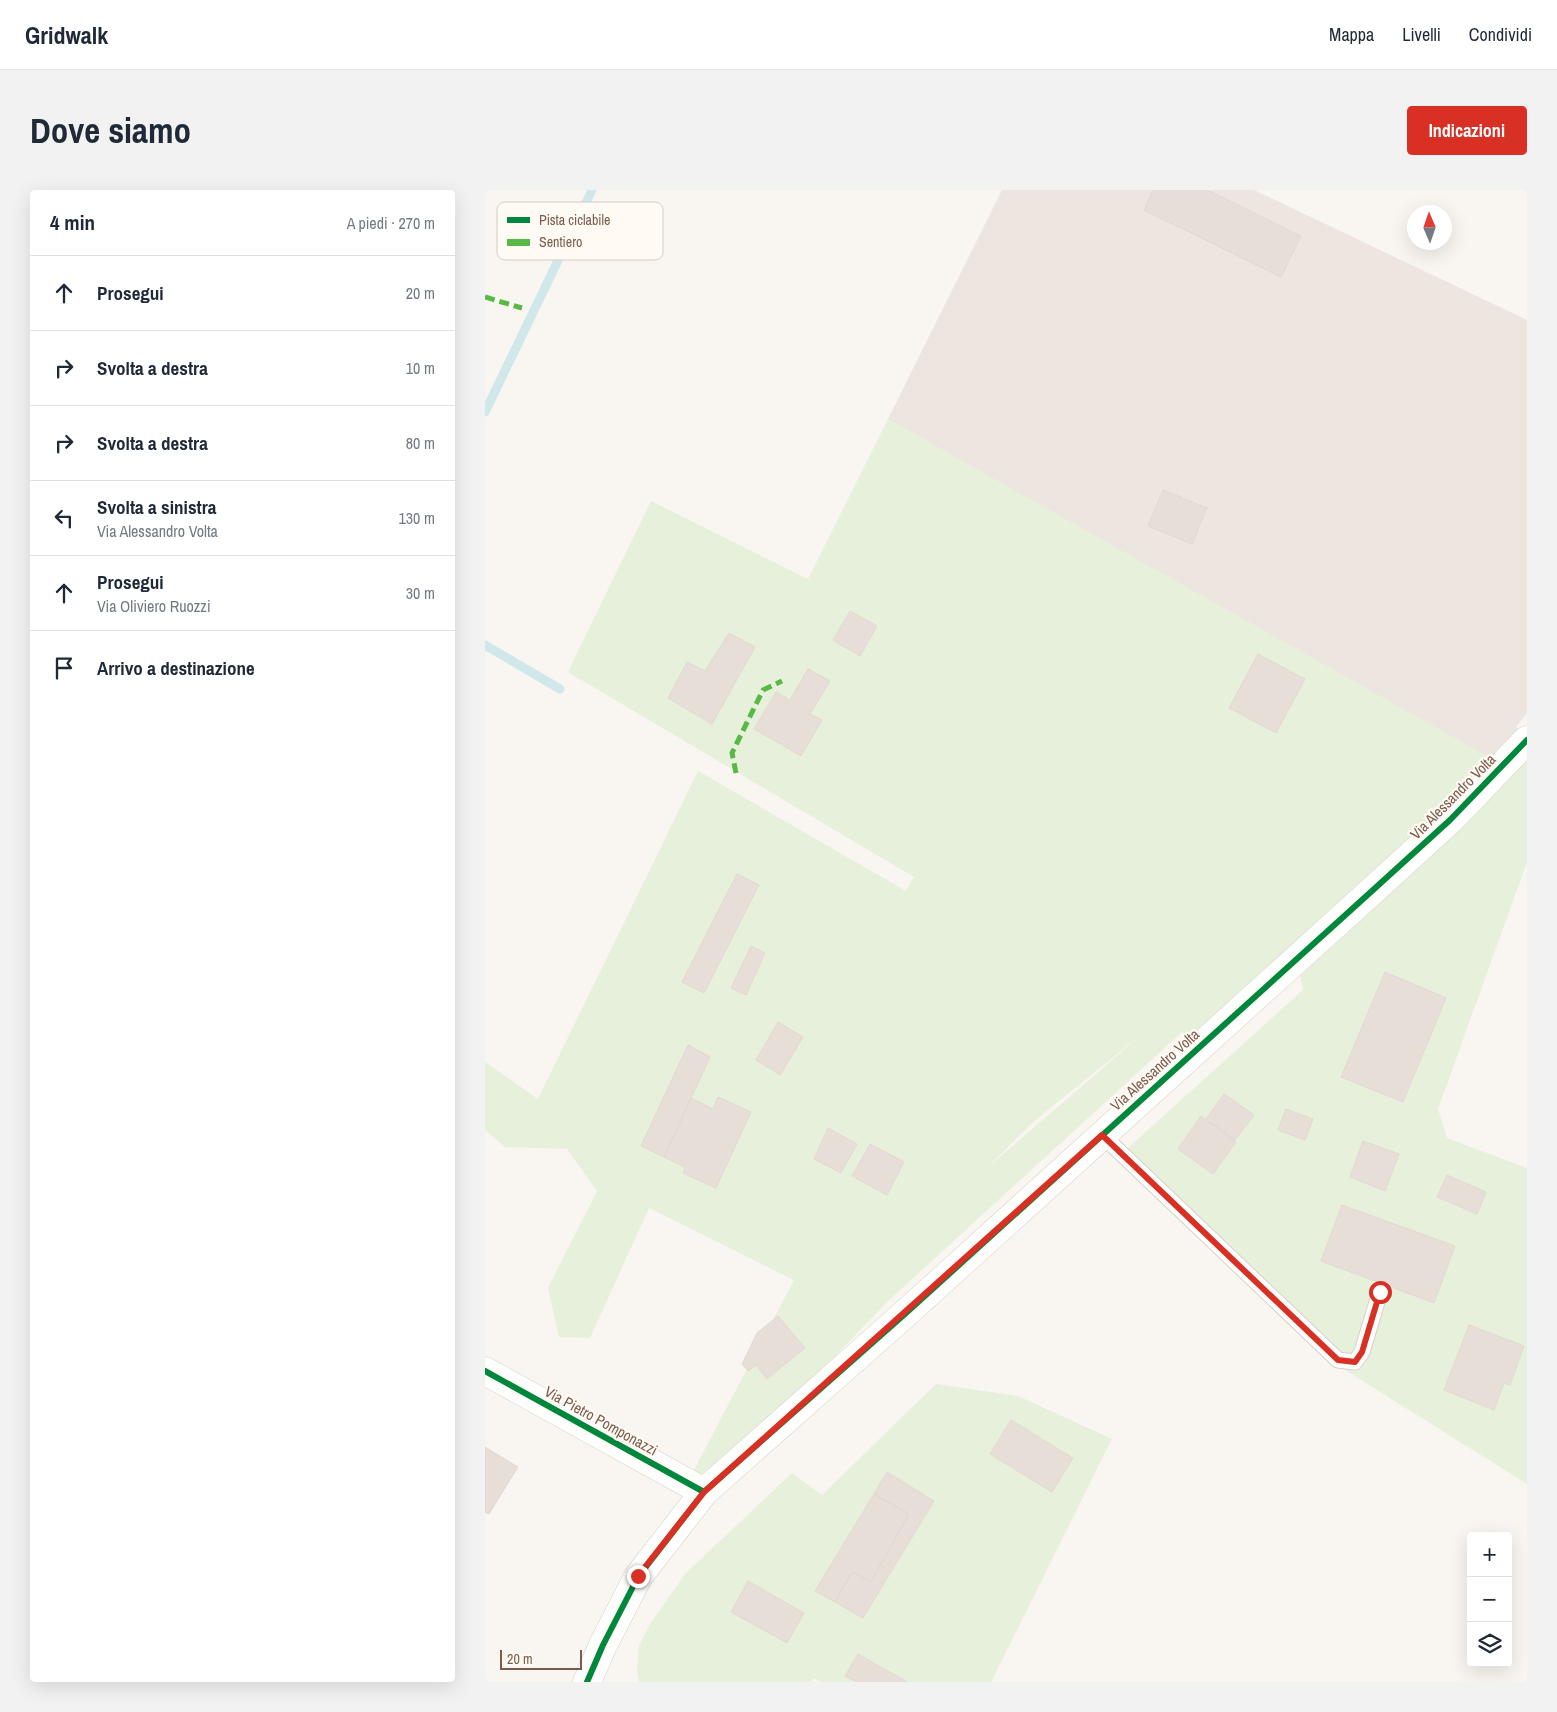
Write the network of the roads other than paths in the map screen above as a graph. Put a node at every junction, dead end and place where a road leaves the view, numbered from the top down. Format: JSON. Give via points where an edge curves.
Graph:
{"nodes":[{"id":1,"x":1527,"y":740,"type":"edge"},
{"id":2,"x":1102,"y":1135,"type":"junction"},
{"id":3,"x":1380,"y":1292,"type":"dead end"},
{"id":4,"x":485,"y":1371,"type":"edge"},
{"id":5,"x":704,"y":1492,"type":"junction"},
{"id":6,"x":587,"y":1682,"type":"edge"}],
"edges":[{"from":1,"to":2,"type":"street","name":"Via Alessandro Volta","via":[[1450,820]]},
{"from":2,"to":3,"type":"lane","via":[[1338,1360],[1355,1362],[1362,1352]]},
{"from":2,"to":5,"type":"street","name":"Via Alessandro Volta"},
{"from":4,"to":5,"type":"street","name":"Via Pietro Pomponazzi"},
{"from":5,"to":6,"type":"street","name":"Via Alessandro Volta","via":[[638,1576]]}]}
